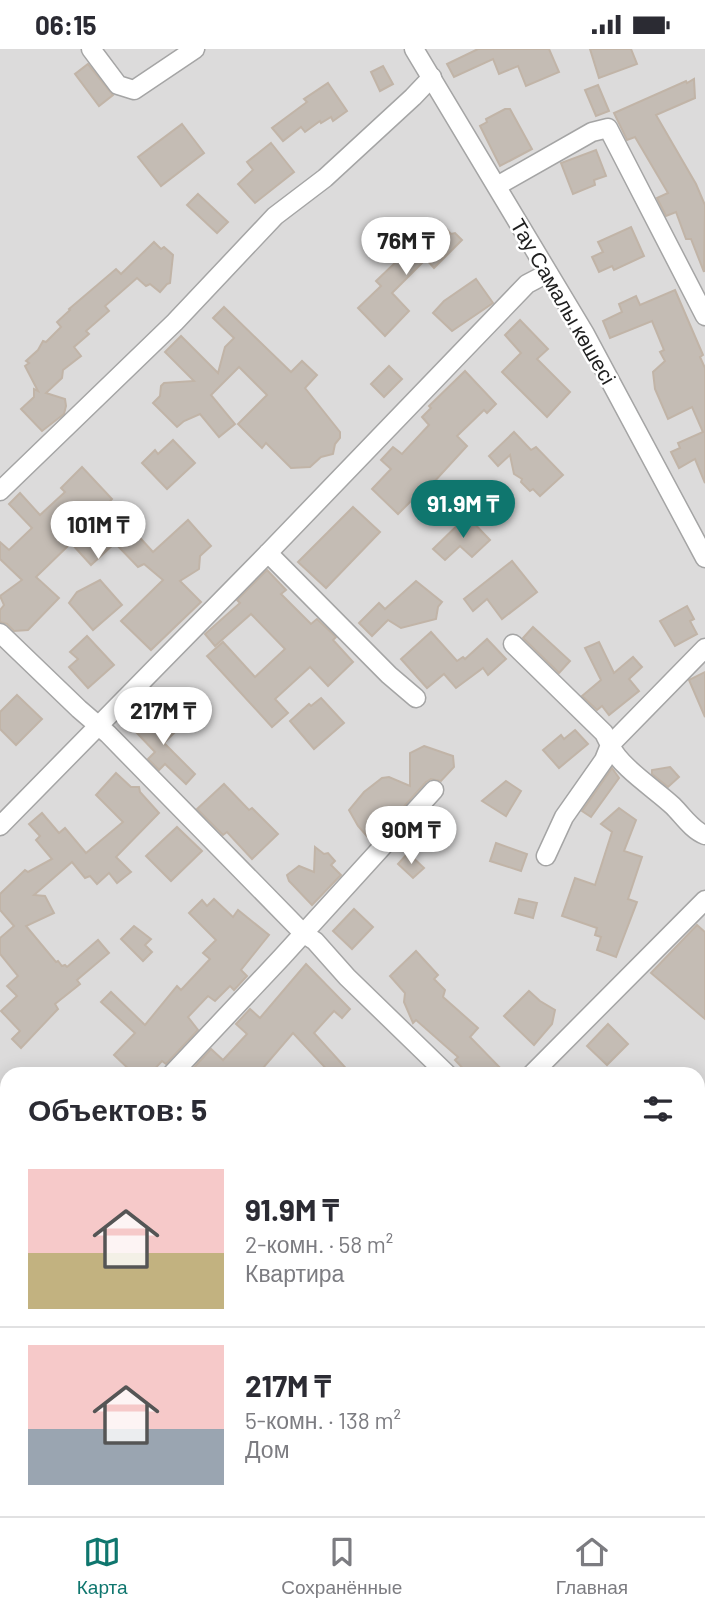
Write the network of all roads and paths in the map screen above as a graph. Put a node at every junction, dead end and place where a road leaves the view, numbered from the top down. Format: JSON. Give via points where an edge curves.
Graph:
{"nodes":[{"id":1,"x":91,"y":49,"type":"edge"},
{"id":2,"x":195,"y":49,"type":"edge"},
{"id":3,"x":414,"y":49,"type":"edge"},
{"id":4,"x":432,"y":77,"type":"junction"},
{"id":5,"x":497,"y":186,"type":"junction"},
{"id":6,"x":548,"y":272,"type":"junction"},
{"id":7,"x":705,"y":316,"type":"edge"},
{"id":8,"x":0,"y":491,"type":"edge"},
{"id":9,"x":268,"y":553,"type":"junction"},
{"id":10,"x":705,"y":558,"type":"edge"},
{"id":11,"x":0,"y":633,"type":"edge"},
{"id":12,"x":513,"y":644,"type":"dead end"},
{"id":13,"x":705,"y":648,"type":"edge"},
{"id":14,"x":416,"y":698,"type":"dead end"},
{"id":15,"x":99,"y":727,"type":"junction"},
{"id":16,"x":610,"y":745,"type":"junction"},
{"id":17,"x":434,"y":790,"type":"dead end"},
{"id":18,"x":0,"y":826,"type":"edge"},
{"id":19,"x":705,"y":835,"type":"edge"},
{"id":20,"x":546,"y":856,"type":"dead end"},
{"id":21,"x":705,"y":900,"type":"edge"},
{"id":22,"x":304,"y":934,"type":"junction"},
{"id":23,"x":179,"y":1067,"type":"edge"},
{"id":24,"x":440,"y":1067,"type":"edge"},
{"id":25,"x":539,"y":1067,"type":"edge"}],
"edges":[{"from":1,"to":2,"type":"street","via":[[118,85],[134,90]]},
{"from":3,"to":4,"type":"street","name":"Тау Самалы көшесі"},
{"from":4,"to":5,"type":"street","name":"Тау Самалы көшесі"},
{"from":4,"to":8,"type":"street","via":[[324,179],[275,216],[175,322]]},
{"from":5,"to":6,"type":"street","name":"Тау Самалы көшесі"},
{"from":5,"to":7,"type":"street","via":[[592,131],[608,128]]},
{"from":6,"to":9,"type":"street","via":[[527,284]]},
{"from":6,"to":10,"type":"street","name":"Тау Самалы көшесі"},
{"from":9,"to":14,"type":"street"},
{"from":9,"to":15,"type":"street"},
{"from":11,"to":15,"type":"street"},
{"from":12,"to":16,"type":"street","via":[[604,733]]},
{"from":13,"to":16,"type":"street"},
{"from":15,"to":18,"type":"street"},
{"from":15,"to":22,"type":"street"},
{"from":16,"to":19,"type":"street"},
{"from":16,"to":20,"type":"street","via":[[564,817]]},
{"from":17,"to":22,"type":"street"},
{"from":21,"to":25,"type":"street"},
{"from":22,"to":23,"type":"street"},
{"from":22,"to":24,"type":"street"}]}
